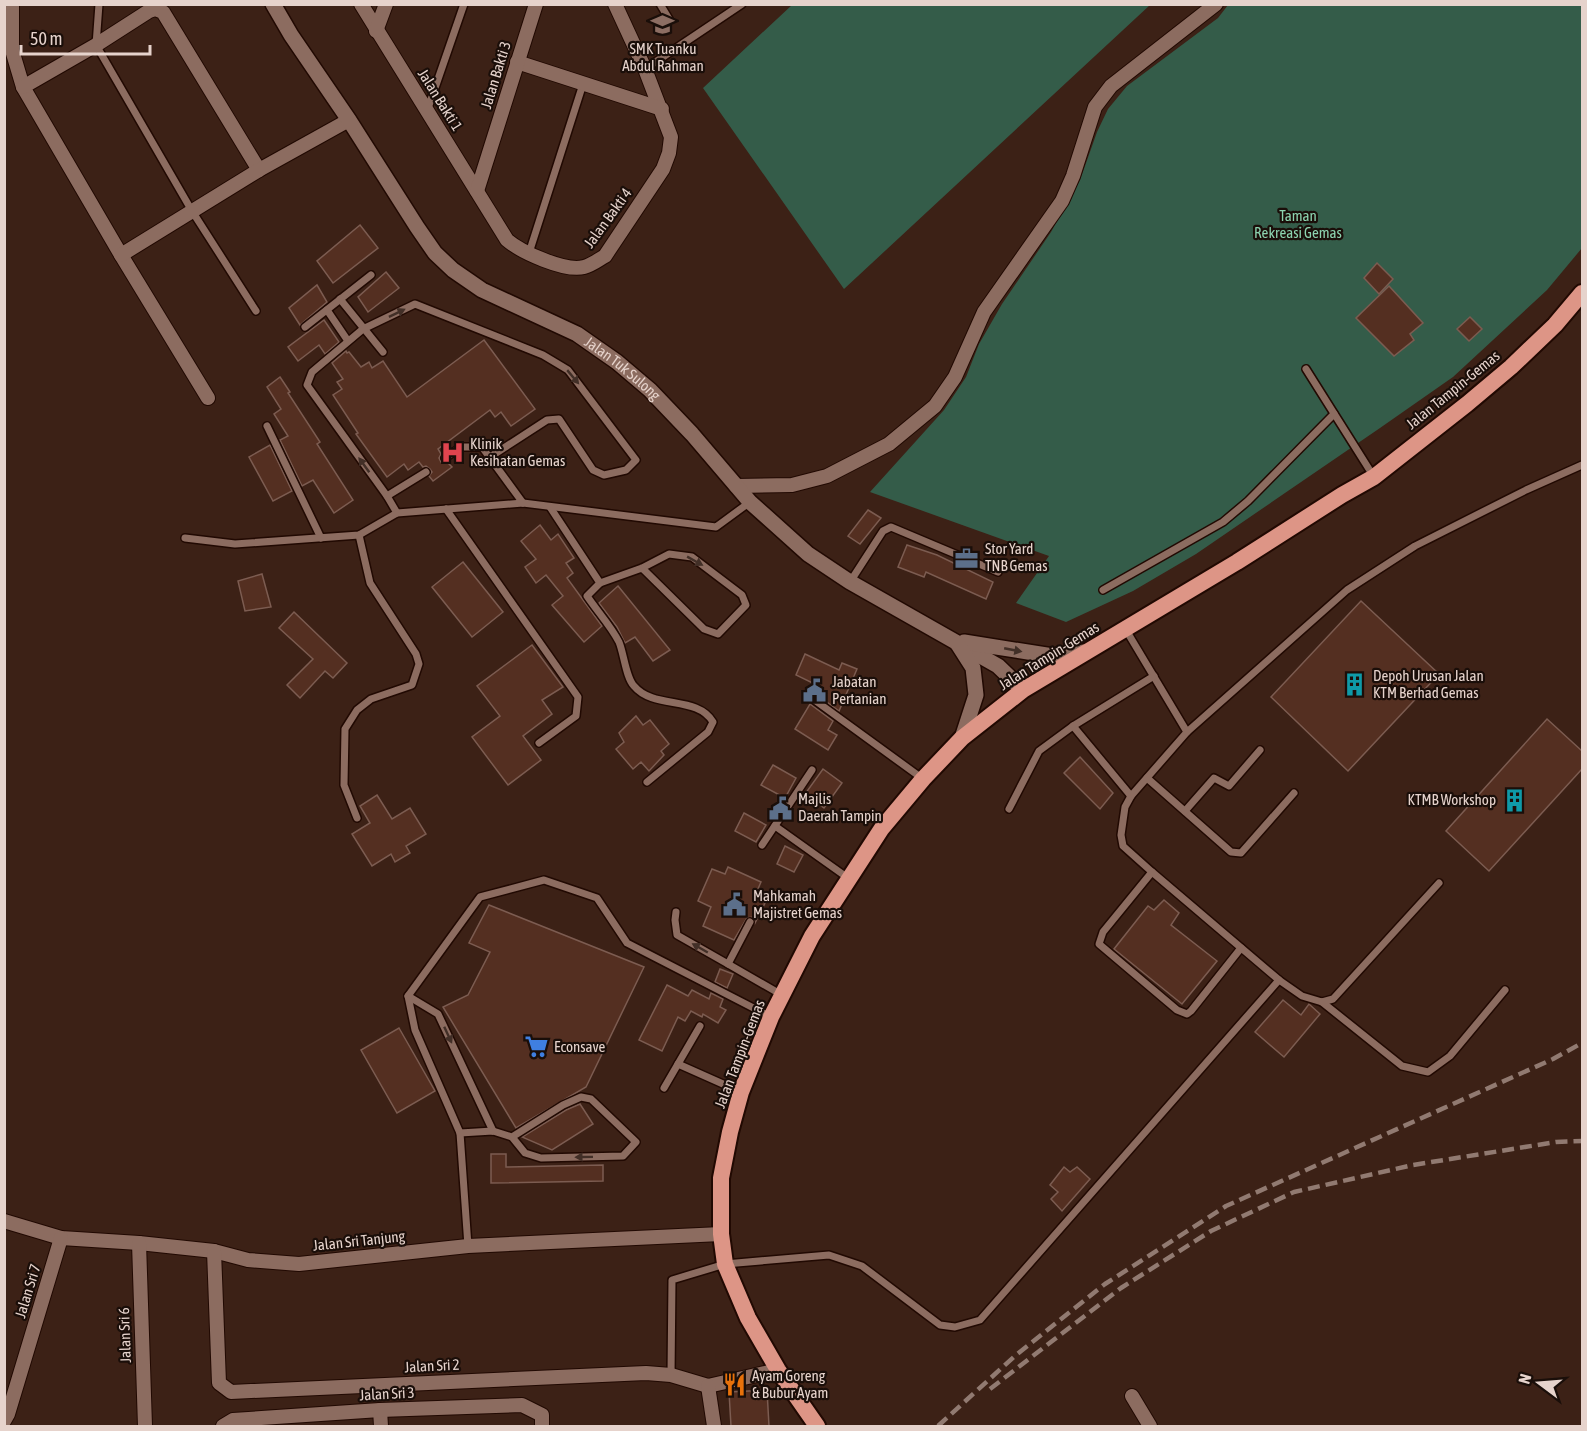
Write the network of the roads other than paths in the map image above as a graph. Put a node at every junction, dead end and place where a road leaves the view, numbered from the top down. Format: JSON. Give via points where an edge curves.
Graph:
{"nodes":[{"id":1,"x":12,"y":4,"type":"edge"},
{"id":2,"x":99,"y":4,"type":"edge"},
{"id":3,"x":273,"y":4,"type":"edge"},
{"id":4,"x":361,"y":4,"type":"edge"},
{"id":5,"x":386,"y":4,"type":"edge"},
{"id":6,"x":464,"y":4,"type":"edge"},
{"id":7,"x":536,"y":4,"type":"edge"},
{"id":8,"x":615,"y":4,"type":"edge"},
{"id":9,"x":660,"y":4,"type":"edge"},
{"id":10,"x":742,"y":4,"type":"edge"},
{"id":11,"x":1216,"y":4,"type":"edge"},
{"id":12,"x":669,"y":19,"type":"dead end"},
{"id":13,"x":376,"y":31,"type":"junction"},
{"id":14,"x":96,"y":45,"type":"junction"},
{"id":15,"x":517,"y":62,"type":"junction"},
{"id":16,"x":646,"y":73,"type":"junction"},
{"id":17,"x":583,"y":84,"type":"junction"},
{"id":18,"x":23,"y":87,"type":"junction"},
{"id":19,"x":662,"y":109,"type":"junction"},
{"id":20,"x":428,"y":111,"type":"junction"},
{"id":21,"x":349,"y":120,"type":"junction"},
{"id":22,"x":259,"y":170,"type":"junction"},
{"id":23,"x":477,"y":191,"type":"junction"},
{"id":24,"x":192,"y":211,"type":"junction"},
{"id":25,"x":491,"y":214,"type":"joint"},
{"id":26,"x":121,"y":255,"type":"junction"},
{"id":27,"x":529,"y":255,"type":"junction"},
{"id":28,"x":371,"y":275,"type":"dead end"},
{"id":29,"x":1582,"y":293,"type":"edge"},
{"id":30,"x":340,"y":299,"type":"junction"},
{"id":31,"x":327,"y":310,"type":"junction"},
{"id":32,"x":256,"y":311,"type":"dead end"},
{"id":33,"x":1582,"y":317,"type":"edge"},
{"id":34,"x":1555,"y":325,"type":"junction"},
{"id":35,"x":305,"y":327,"type":"dead end"},
{"id":36,"x":363,"y":329,"type":"junction"},
{"id":37,"x":348,"y":341,"type":"junction"},
{"id":38,"x":383,"y":352,"type":"dead end"},
{"id":39,"x":1306,"y":369,"type":"dead end"},
{"id":40,"x":208,"y":398,"type":"dead end"},
{"id":41,"x":1334,"y":414,"type":"junction"},
{"id":42,"x":267,"y":426,"type":"dead end"},
{"id":43,"x":490,"y":457,"type":"junction"},
{"id":44,"x":445,"y":458,"type":"dead end"},
{"id":45,"x":1582,"y":465,"type":"edge"},
{"id":46,"x":426,"y":472,"type":"dead end"},
{"id":47,"x":1374,"y":477,"type":"junction"},
{"id":48,"x":736,"y":486,"type":"junction"},
{"id":49,"x":387,"y":496,"type":"junction"},
{"id":50,"x":750,"y":502,"type":"junction"},
{"id":51,"x":523,"y":503,"type":"junction"},
{"id":52,"x":550,"y":507,"type":"junction"},
{"id":53,"x":446,"y":509,"type":"junction"},
{"id":54,"x":397,"y":513,"type":"junction"},
{"id":55,"x":359,"y":535,"type":"junction"},
{"id":56,"x":185,"y":538,"type":"dead end"},
{"id":57,"x":321,"y":538,"type":"junction"},
{"id":58,"x":642,"y":568,"type":"junction"},
{"id":59,"x":998,"y":572,"type":"dead end"},
{"id":60,"x":850,"y":582,"type":"junction"},
{"id":61,"x":600,"y":583,"type":"junction"},
{"id":62,"x":1103,"y":590,"type":"dead end"},
{"id":63,"x":1126,"y":630,"type":"junction"},
{"id":64,"x":956,"y":640,"type":"junction"},
{"id":65,"x":1089,"y":651,"type":"junction"},
{"id":66,"x":1154,"y":676,"type":"junction"},
{"id":67,"x":1023,"y":690,"type":"junction"},
{"id":68,"x":809,"y":696,"type":"dead end"},
{"id":69,"x":1073,"y":726,"type":"junction"},
{"id":70,"x":1188,"y":732,"type":"junction"},
{"id":71,"x":962,"y":738,"type":"junction"},
{"id":72,"x":539,"y":743,"type":"dead end"},
{"id":73,"x":1260,"y":750,"type":"dead end"},
{"id":74,"x":812,"y":770,"type":"dead end"},
{"id":75,"x":1147,"y":778,"type":"junction"},
{"id":76,"x":923,"y":779,"type":"junction"},
{"id":77,"x":647,"y":782,"type":"dead end"},
{"id":78,"x":1294,"y":793,"type":"dead end"},
{"id":79,"x":1131,"y":796,"type":"junction"},
{"id":80,"x":1009,"y":809,"type":"dead end"},
{"id":81,"x":1185,"y":811,"type":"junction"},
{"id":82,"x":357,"y":818,"type":"dead end"},
{"id":83,"x":775,"y":825,"type":"junction"},
{"id":84,"x":762,"y":845,"type":"dead end"},
{"id":85,"x":1152,"y":872,"type":"junction"},
{"id":86,"x":849,"y":879,"type":"junction"},
{"id":87,"x":1439,"y":883,"type":"dead end"},
{"id":88,"x":676,"y":912,"type":"dead end"},
{"id":89,"x":750,"y":922,"type":"dead end"},
{"id":90,"x":1241,"y":948,"type":"junction"},
{"id":91,"x":728,"y":964,"type":"junction"},
{"id":92,"x":1279,"y":980,"type":"junction"},
{"id":93,"x":1505,"y":990,"type":"dead end"},
{"id":94,"x":782,"y":995,"type":"junction"},
{"id":95,"x":408,"y":996,"type":"junction"},
{"id":96,"x":1322,"y":1002,"type":"junction"},
{"id":97,"x":771,"y":1017,"type":"junction"},
{"id":98,"x":700,"y":1026,"type":"dead end"},
{"id":99,"x":678,"y":1064,"type":"junction"},
{"id":100,"x":664,"y":1088,"type":"dead end"},
{"id":101,"x":741,"y":1092,"type":"junction"},
{"id":102,"x":493,"y":1131,"type":"junction"},
{"id":103,"x":460,"y":1133,"type":"junction"},
{"id":104,"x":512,"y":1137,"type":"junction"},
{"id":105,"x":4,"y":1221,"type":"edge"},
{"id":106,"x":721,"y":1234,"type":"junction"},
{"id":107,"x":61,"y":1238,"type":"junction"},
{"id":108,"x":139,"y":1243,"type":"junction"},
{"id":109,"x":468,"y":1246,"type":"junction"},
{"id":110,"x":214,"y":1251,"type":"junction"},
{"id":111,"x":725,"y":1264,"type":"junction"},
{"id":112,"x":778,"y":1370,"type":"junction"},
{"id":113,"x":671,"y":1375,"type":"junction"},
{"id":114,"x":708,"y":1386,"type":"junction"},
{"id":115,"x":1132,"y":1396,"type":"dead end"},
{"id":116,"x":380,"y":1410,"type":"junction"},
{"id":117,"x":4,"y":1421,"type":"edge"},
{"id":118,"x":145,"y":1426,"type":"edge"},
{"id":119,"x":223,"y":1426,"type":"edge"},
{"id":120,"x":381,"y":1426,"type":"edge"},
{"id":121,"x":542,"y":1426,"type":"edge"},
{"id":122,"x":714,"y":1426,"type":"edge"},
{"id":123,"x":817,"y":1426,"type":"edge"},
{"id":124,"x":1150,"y":1426,"type":"edge"}],
"edges":[{"from":1,"to":18,"type":"street","via":[[12,50]]},
{"from":2,"to":14,"type":"lane"},
{"from":3,"to":21,"type":"street","name":"Jalan Tuk Sulong"},
{"from":4,"to":13,"type":"street","name":"Jalan Bakti 1"},
{"from":5,"to":13,"type":"street"},
{"from":6,"to":20,"type":"lane"},
{"from":7,"to":15,"type":"street","name":"Jalan Bakti 3"},
{"from":8,"to":16,"type":"street","name":"Jalan Bakti 4"},
{"from":9,"to":12,"type":"lane"},
{"from":10,"to":16,"type":"lane"},
{"from":11,"to":48,"type":"street","via":[[1111,86],[1095,107],[1062,201],[984,312],[955,377],[935,406],[889,444],[827,476],[792,485]]},
{"from":13,"to":20,"type":"street","name":"Jalan Bakti 1"},
{"from":14,"to":18,"type":"street"},
{"from":14,"to":22,"type":"street","via":[[149,11],[163,12]]},
{"from":14,"to":24,"type":"lane"},
{"from":15,"to":17,"type":"street"},
{"from":15,"to":23,"type":"street","name":"Jalan Bakti 3"},
{"from":16,"to":19,"type":"street","name":"Jalan Bakti 4"},
{"from":17,"to":19,"type":"street"},
{"from":17,"to":27,"type":"lane"},
{"from":18,"to":26,"type":"street"},
{"from":19,"to":27,"type":"street","name":"Jalan Bakti 4","via":[[670,137],[669,153],[605,255],[582,268]]},
{"from":20,"to":23,"type":"street","name":"Jalan Bakti 1"},
{"from":21,"to":22,"type":"street"},
{"from":21,"to":48,"type":"street","name":"Jalan Tuk Sulong","via":[[435,253],[482,290],[577,334],[617,362],[650,390]]},
{"from":22,"to":24,"type":"street"},
{"from":23,"to":25,"type":"street","name":"Jalan Bakti 1"},
{"from":24,"to":26,"type":"street"},
{"from":24,"to":32,"type":"lane"},
{"from":25,"to":27,"type":"street","name":"Jalan Bakti 4","via":[[507,240]]},
{"from":26,"to":40,"type":"street"},
{"from":28,"to":30,"type":"lane"},
{"from":29,"to":34,"type":"highway","name":"Jalan Tampin-Gemas"},
{"from":30,"to":31,"type":"lane"},
{"from":30,"to":36,"type":"lane"},
{"from":31,"to":35,"type":"lane"},
{"from":31,"to":37,"type":"lane"},
{"from":33,"to":34,"type":"highway","via":[[1563,319]]},
{"from":34,"to":47,"type":"highway","name":"Jalan Tampin-Gemas","via":[[1485,389]]},
{"from":36,"to":37,"type":"lane"},
{"from":36,"to":38,"type":"lane"},
{"from":36,"to":43,"type":"lane","one_way":true,"via":[[415,304],[543,355],[568,370],[636,460],[626,470],[604,475],[593,470],[559,419],[547,420]]},
{"from":49,"to":37,"type":"lane","one_way":true,"via":[[307,385],[312,372]]},
{"from":39,"to":41,"type":"lane"},
{"from":41,"to":47,"type":"lane"},
{"from":41,"to":62,"type":"lane","via":[[1222,522]]},
{"from":42,"to":57,"type":"lane"},
{"from":43,"to":44,"type":"lane","via":[[482,447],[461,447]]},
{"from":43,"to":51,"type":"lane"},
{"from":45,"to":70,"type":"lane","via":[[1415,546],[1347,590]]},
{"from":46,"to":49,"type":"lane"},
{"from":47,"to":63,"type":"highway","name":"Jalan Tampin-Gemas"},
{"from":48,"to":50,"type":"street","name":"Jalan Tuk Sulong"},
{"from":49,"to":54,"type":"lane"},
{"from":50,"to":52,"type":"lane","via":[[716,527]]},
{"from":50,"to":60,"type":"street","name":"Jalan Tuk Sulong","via":[[807,554]]},
{"from":51,"to":52,"type":"lane"},
{"from":51,"to":53,"type":"lane"},
{"from":52,"to":61,"type":"lane"},
{"from":53,"to":54,"type":"lane"},
{"from":53,"to":72,"type":"lane","via":[[578,697],[576,716]]},
{"from":54,"to":55,"type":"lane"},
{"from":55,"to":57,"type":"lane"},
{"from":55,"to":82,"type":"lane","via":[[370,583],[419,664],[412,685],[372,699],[357,710],[345,729],[344,785]]},
{"from":56,"to":57,"type":"lane","via":[[235,544]]},
{"from":58,"to":58,"type":"lane","one_way":true,"via":[[669,554],[692,557],[742,595],[746,605],[718,634],[711,632]]},
{"from":58,"to":61,"type":"lane"},
{"from":59,"to":60,"type":"lane","via":[[891,527],[883,531]]},
{"from":60,"to":64,"type":"street","name":"Jalan Tuk Sulong"},
{"from":61,"to":77,"type":"lane","via":[[586,596],[618,642],[634,686],[650,696],[699,708],[713,722],[708,732]]},
{"from":63,"to":65,"type":"highway","name":"Jalan Tampin-Gemas"},
{"from":63,"to":66,"type":"lane"},
{"from":64,"to":65,"type":"street","one_way":true,"via":[[1053,656]]},
{"from":64,"to":67,"type":"street","name":"Jalan Tuk Sulong","via":[[998,666]]},
{"from":64,"to":71,"type":"street","via":[[973,668],[976,695]]},
{"from":65,"to":67,"type":"highway","name":"Jalan Tampin-Gemas"},
{"from":66,"to":69,"type":"lane"},
{"from":66,"to":70,"type":"lane"},
{"from":67,"to":71,"type":"highway","name":"Jalan Tampin-Gemas"},
{"from":68,"to":76,"type":"lane"},
{"from":69,"to":79,"type":"lane"},
{"from":69,"to":80,"type":"lane","via":[[1039,751]]},
{"from":70,"to":75,"type":"lane"},
{"from":71,"to":76,"type":"highway","name":"Jalan Tampin-Gemas"},
{"from":73,"to":81,"type":"lane","via":[[1229,786],[1214,778]]},
{"from":74,"to":83,"type":"lane"},
{"from":75,"to":79,"type":"lane"},
{"from":75,"to":81,"type":"lane"},
{"from":76,"to":86,"type":"highway","name":"Jalan Tampin-Gemas","via":[[882,828]]},
{"from":78,"to":81,"type":"lane","via":[[1240,853],[1231,852]]},
{"from":79,"to":85,"type":"lane","via":[[1125,807],[1123,846]]},
{"from":83,"to":84,"type":"lane"},
{"from":83,"to":86,"type":"lane"},
{"from":85,"to":90,"type":"lane"},
{"from":85,"to":90,"type":"lane","via":[[1103,932],[1099,944],[1186,1014]]},
{"from":86,"to":94,"type":"highway","name":"Jalan Tampin-Gemas","via":[[812,936]]},
{"from":87,"to":96,"type":"lane","via":[[1334,999]]},
{"from":91,"to":88,"type":"lane","one_way":true,"via":[[677,935]]},
{"from":89,"to":91,"type":"lane"},
{"from":90,"to":92,"type":"lane"},
{"from":91,"to":94,"type":"lane"},
{"from":92,"to":96,"type":"lane","via":[[1302,996]]},
{"from":92,"to":111,"type":"lane","via":[[980,1320],[955,1327],[940,1325],[862,1266],[829,1254]]},
{"from":93,"to":96,"type":"lane","via":[[1450,1056],[1428,1072],[1402,1066]]},
{"from":94,"to":97,"type":"highway","name":"Jalan Tampin-Gemas"},
{"from":95,"to":97,"type":"lane","via":[[480,897],[544,880],[597,898],[627,943]]},
{"from":95,"to":102,"type":"lane","one_way":true,"via":[[438,1014]]},
{"from":95,"to":103,"type":"lane","via":[[415,1030]]},
{"from":97,"to":101,"type":"highway","name":"Jalan Tampin-Gemas"},
{"from":98,"to":99,"type":"lane"},
{"from":99,"to":100,"type":"lane"},
{"from":99,"to":101,"type":"lane"},
{"from":101,"to":106,"type":"highway","name":"Jalan Tampin-Gemas","via":[[721,1178]]},
{"from":102,"to":103,"type":"lane"},
{"from":102,"to":104,"type":"lane"},
{"from":103,"to":109,"type":"lane"},
{"from":104,"to":104,"type":"lane","one_way":true,"via":[[582,1097],[591,1099],[636,1142],[623,1156],[541,1158],[525,1153]]},
{"from":105,"to":107,"type":"street","name":"Jalan Sri Tanjung"},
{"from":106,"to":109,"type":"street","name":"Jalan Sri Tanjung"},
{"from":106,"to":111,"type":"highway","name":"Jalan Tampin-Gemas"},
{"from":107,"to":108,"type":"street","name":"Jalan Sri Tanjung"},
{"from":107,"to":117,"type":"street","name":"Jalan Sri 7"},
{"from":108,"to":110,"type":"street","name":"Jalan Sri Tanjung"},
{"from":108,"to":118,"type":"street","name":"Jalan Sri 6"},
{"from":109,"to":110,"type":"street","name":"Jalan Sri Tanjung","via":[[299,1264],[249,1260]]},
{"from":110,"to":113,"type":"street","name":"Jalan Sri 2","via":[[219,1383],[231,1392]]},
{"from":111,"to":112,"type":"highway","name":"Jalan Tampin-Gemas","via":[[748,1318]]},
{"from":111,"to":113,"type":"lane","via":[[672,1280]]},
{"from":112,"to":114,"type":"street","name":"Jalan Sri 2"},
{"from":112,"to":123,"type":"highway","name":"Jalan Tampin-Gemas"},
{"from":113,"to":114,"type":"street","name":"Jalan Sri 2"},
{"from":114,"to":122,"type":"street"},
{"from":115,"to":124,"type":"street"},
{"from":116,"to":119,"type":"street","name":"Jalan Sri 3","via":[[233,1420]]},
{"from":116,"to":120,"type":"street"},
{"from":116,"to":121,"type":"street","name":"Jalan Sri 3","via":[[522,1405],[542,1415]]}]}
